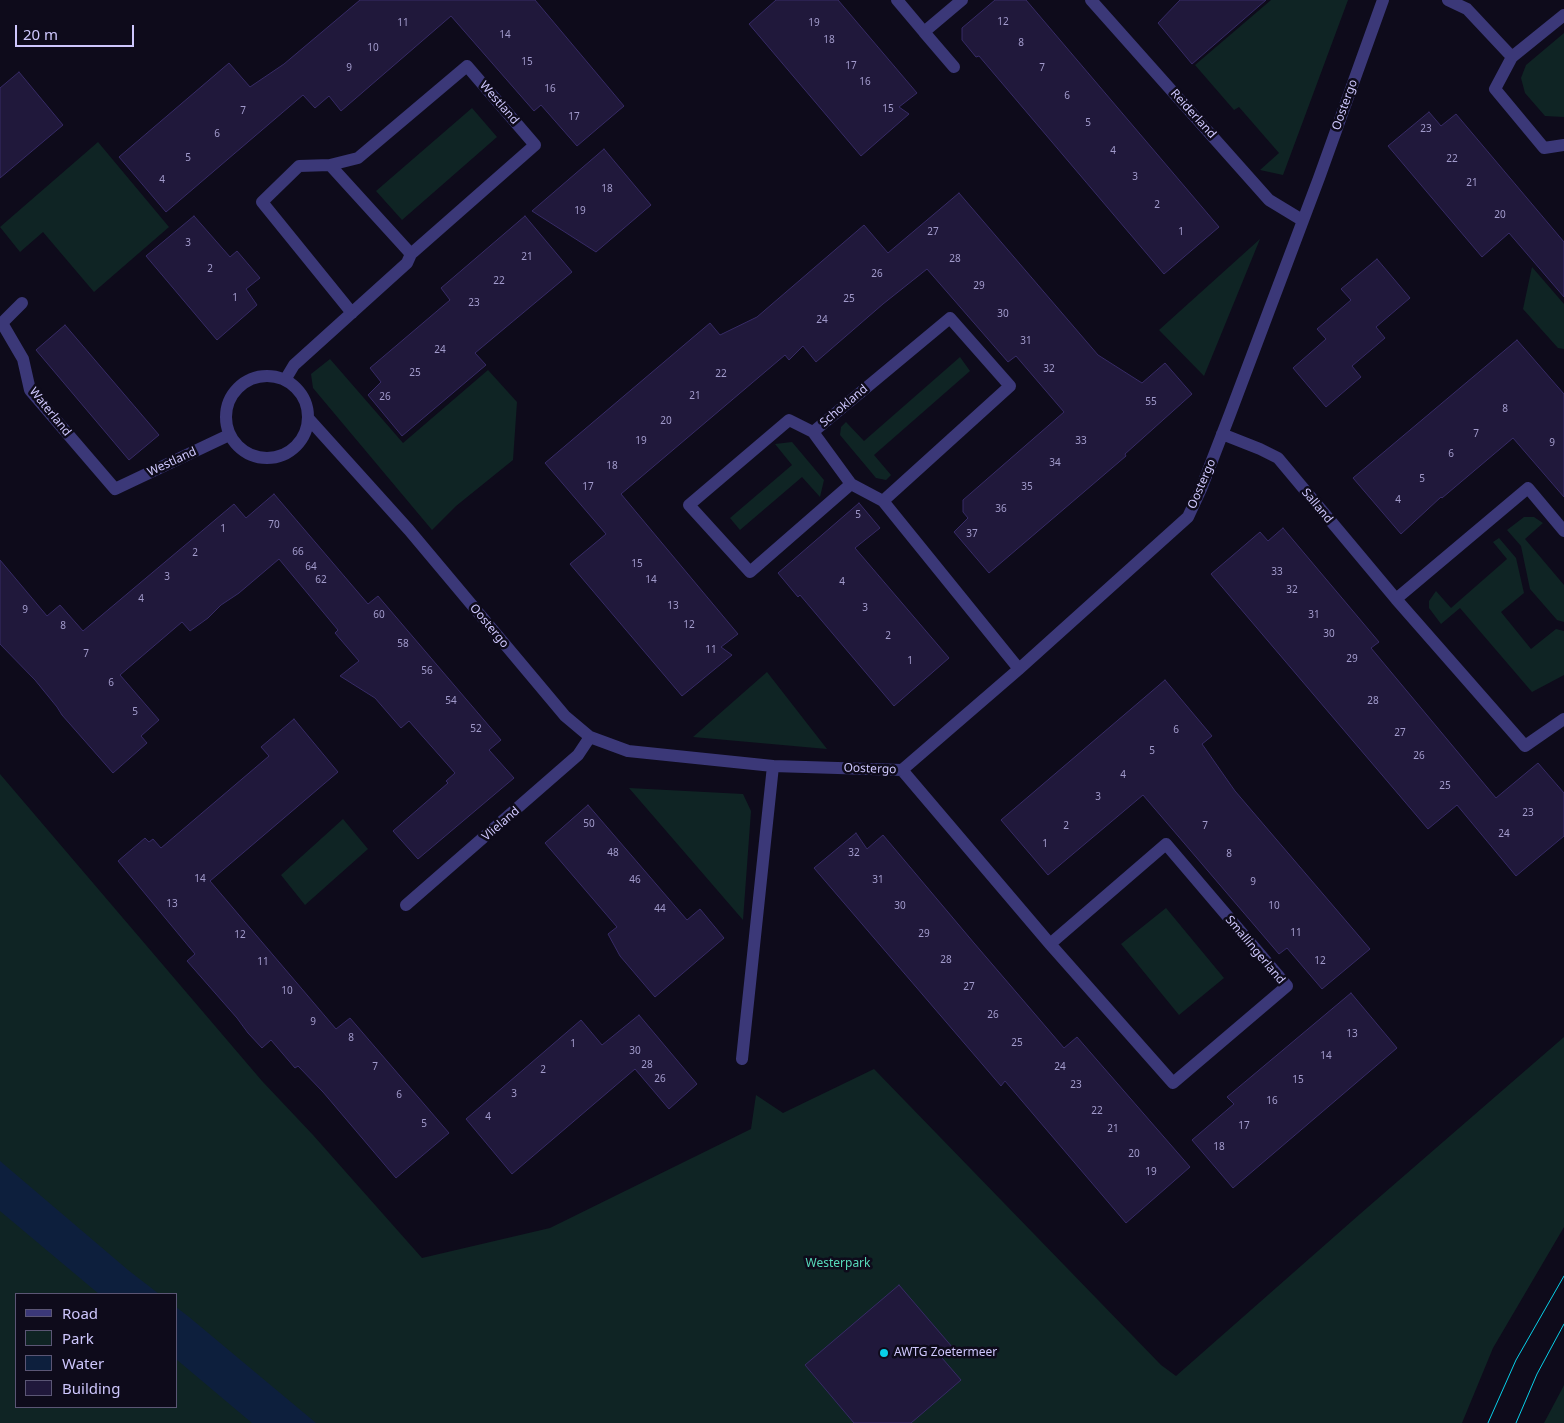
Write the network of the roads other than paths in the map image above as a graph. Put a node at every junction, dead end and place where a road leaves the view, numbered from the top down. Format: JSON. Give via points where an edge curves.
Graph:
{"nodes":[{"id":1,"x":896,"y":0,"type":"edge"},
{"id":2,"x":962,"y":0,"type":"edge"},
{"id":3,"x":1091,"y":0,"type":"edge"},
{"id":4,"x":1383,"y":0,"type":"edge"},
{"id":5,"x":1448,"y":0,"type":"edge"},
{"id":6,"x":1564,"y":16,"type":"edge"},
{"id":7,"x":924,"y":32,"type":"junction"},
{"id":8,"x":1512,"y":57,"type":"junction"},
{"id":9,"x":954,"y":67,"type":"dead end"},
{"id":10,"x":1564,"y":145,"type":"edge"},
{"id":11,"x":330,"y":165,"type":"junction"},
{"id":12,"x":1302,"y":220,"type":"junction"},
{"id":13,"x":411,"y":254,"type":"junction"},
{"id":14,"x":22,"y":303,"type":"dead end"},
{"id":15,"x":352,"y":313,"type":"junction"},
{"id":16,"x":285,"y":380,"type":"junction"},
{"id":17,"x":308,"y":418,"type":"junction"},
{"id":18,"x":813,"y":432,"type":"junction"},
{"id":19,"x":1222,"y":434,"type":"junction"},
{"id":20,"x":230,"y":435,"type":"junction"},
{"id":21,"x":851,"y":484,"type":"junction"},
{"id":22,"x":115,"y":489,"type":"joint"},
{"id":23,"x":883,"y":501,"type":"junction"},
{"id":24,"x":1564,"y":531,"type":"edge"},
{"id":25,"x":1396,"y":599,"type":"junction"},
{"id":26,"x":1019,"y":669,"type":"junction"},
{"id":27,"x":1564,"y":719,"type":"edge"},
{"id":28,"x":590,"y":737,"type":"junction"},
{"id":29,"x":773,"y":766,"type":"junction"},
{"id":30,"x":902,"y":770,"type":"junction"},
{"id":31,"x":406,"y":905,"type":"dead end"},
{"id":32,"x":1050,"y":944,"type":"junction"},
{"id":33,"x":742,"y":1059,"type":"dead end"}],
"edges":[{"from":1,"to":7,"type":"street"},
{"from":2,"to":7,"type":"street"},
{"from":3,"to":12,"type":"street","name":"Reiderland","via":[[1269,200]]},
{"from":4,"to":12,"type":"street","name":"Oostergo"},
{"from":5,"to":8,"type":"street","via":[[1467,9]]},
{"from":6,"to":8,"type":"street"},
{"from":7,"to":9,"type":"street"},
{"from":8,"to":10,"type":"street","via":[[1496,89],[1544,148]]},
{"from":11,"to":13,"type":"street"},
{"from":11,"to":13,"type":"street","name":"Westland","via":[[358,158],[467,66],[535,144]]},
{"from":11,"to":15,"type":"street","name":"Westland","via":[[299,166],[262,202]]},
{"from":12,"to":19,"type":"street","name":"Oostergo"},
{"from":13,"to":15,"type":"street","name":"Westland","via":[[407,263]]},
{"from":14,"to":22,"type":"street","name":"Waterland","via":[[2,324],[23,359],[30,390]]},
{"from":15,"to":16,"type":"street","name":"Westland","via":[[294,365]]},
{"from":16,"to":17,"type":"street","via":[[303,398]]},
{"from":16,"to":20,"type":"street","via":[[273,376],[260,377],[248,380],[238,388],[226,410]]},
{"from":17,"to":20,"type":"street","via":[[297,446],[273,458],[248,454]]},
{"from":17,"to":28,"type":"street","name":"Oostergo","via":[[409,530],[565,716]]},
{"from":18,"to":21,"type":"street"},
{"from":18,"to":21,"type":"street","name":"Schokland","via":[[789,420],[689,505],[750,572]]},
{"from":18,"to":23,"type":"street","name":"Schokland","via":[[950,318],[1010,386]]},
{"from":19,"to":25,"type":"street","name":"Salland","via":[[1278,458]]},
{"from":19,"to":26,"type":"street","name":"Oostergo","via":[[1188,516]]},
{"from":20,"to":22,"type":"street","name":"Westland"},
{"from":21,"to":23,"type":"street"},
{"from":23,"to":26,"type":"street"},
{"from":24,"to":25,"type":"street","via":[[1528,488]]},
{"from":25,"to":27,"type":"street","name":"Salland","via":[[1525,746]]},
{"from":26,"to":30,"type":"street","name":"Oostergo"},
{"from":28,"to":29,"type":"street","name":"Oostergo","via":[[628,751]]},
{"from":28,"to":31,"type":"street","name":"Vlieland","via":[[578,755]]},
{"from":29,"to":30,"type":"street","name":"Oostergo"},
{"from":29,"to":33,"type":"street"},
{"from":30,"to":32,"type":"street","name":"Smallingerland"},
{"from":32,"to":32,"type":"street","name":"Smallingerland","via":[[1166,844],[1287,986],[1173,1083]]}]}
